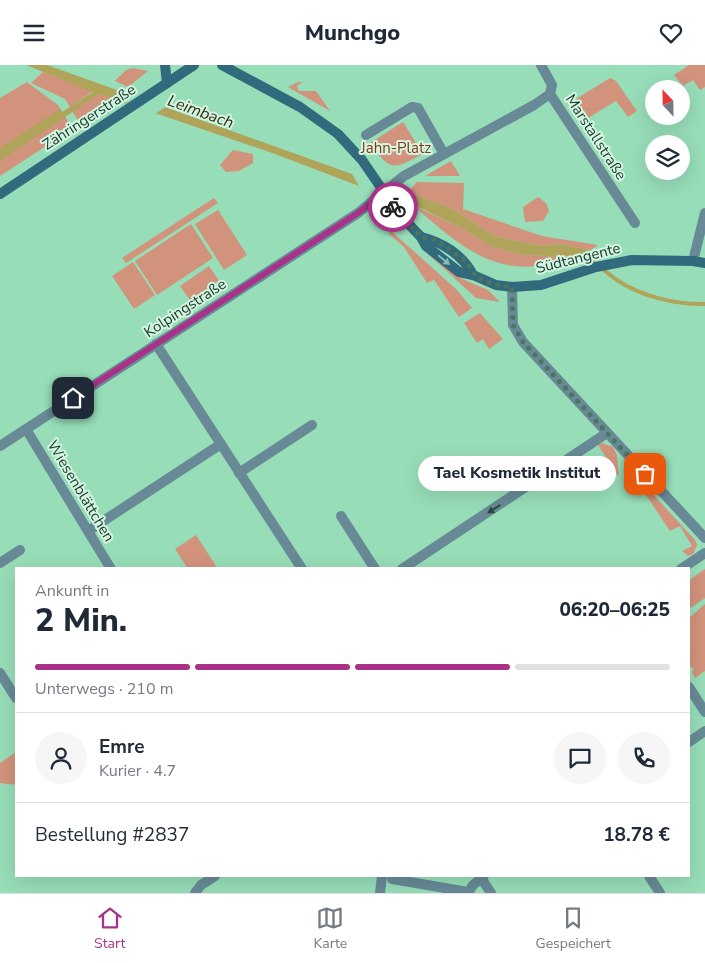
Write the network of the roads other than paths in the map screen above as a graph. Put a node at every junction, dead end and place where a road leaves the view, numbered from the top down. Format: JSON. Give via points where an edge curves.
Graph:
{"nodes":[{"id":1,"x":165,"y":65,"type":"edge"},
{"id":2,"x":194,"y":65,"type":"edge"},
{"id":3,"x":222,"y":65,"type":"edge"},
{"id":4,"x":241,"y":65,"type":"edge"},
{"id":5,"x":541,"y":65,"type":"edge"},
{"id":6,"x":243,"y":76,"type":"junction"},
{"id":7,"x":167,"y":83,"type":"junction"},
{"id":8,"x":550,"y":93,"type":"junction"},
{"id":9,"x":366,"y":135,"type":"dead end"},
{"id":10,"x":444,"y":154,"type":"junction"},
{"id":11,"x":384,"y":193,"type":"junction"},
{"id":12,"x":0,"y":194,"type":"edge"},
{"id":13,"x":705,"y":213,"type":"edge"},
{"id":14,"x":635,"y":223,"type":"dead end"},
{"id":15,"x":693,"y":261,"type":"junction"},
{"id":16,"x":705,"y":263,"type":"edge"},
{"id":17,"x":512,"y":287,"type":"junction"},
{"id":18,"x":156,"y":345,"type":"junction"},
{"id":19,"x":312,"y":425,"type":"dead end"},
{"id":20,"x":26,"y":429,"type":"junction"},
{"id":21,"x":607,"y":433,"type":"junction"},
{"id":22,"x":221,"y":444,"type":"junction"},
{"id":23,"x":0,"y":445,"type":"edge"},
{"id":24,"x":239,"y":473,"type":"junction"},
{"id":25,"x":341,"y":516,"type":"dead end"},
{"id":26,"x":88,"y":531,"type":"junction"},
{"id":27,"x":705,"y":538,"type":"edge"},
{"id":28,"x":20,"y":550,"type":"dead end"},
{"id":29,"x":705,"y":553,"type":"edge"},
{"id":30,"x":0,"y":563,"type":"edge"},
{"id":31,"x":110,"y":567,"type":"edge"},
{"id":32,"x":301,"y":567,"type":"edge"},
{"id":33,"x":374,"y":567,"type":"edge"},
{"id":34,"x":405,"y":567,"type":"edge"},
{"id":35,"x":684,"y":567,"type":"edge"},
{"id":36,"x":0,"y":673,"type":"edge"},
{"id":37,"x":690,"y":689,"type":"edge"},
{"id":38,"x":15,"y":696,"type":"edge"},
{"id":39,"x":705,"y":712,"type":"edge"},
{"id":40,"x":705,"y":731,"type":"edge"},
{"id":41,"x":690,"y":741,"type":"edge"},
{"id":42,"x":213,"y":877,"type":"edge"},
{"id":43,"x":482,"y":877,"type":"edge"},
{"id":44,"x":650,"y":877,"type":"edge"},
{"id":45,"x":387,"y":878,"type":"edge"},
{"id":46,"x":195,"y":893,"type":"edge"},
{"id":47,"x":380,"y":893,"type":"edge"},
{"id":48,"x":468,"y":893,"type":"edge"},
{"id":49,"x":491,"y":893,"type":"edge"},
{"id":50,"x":660,"y":893,"type":"edge"}],
"edges":[{"from":1,"to":7,"type":"main road"},
{"from":2,"to":7,"type":"main road","name":"Zähringerstraße"},
{"from":3,"to":6,"type":"main road","name":"Südtangente"},
{"from":4,"to":6,"type":"main road"},
{"from":5,"to":8,"type":"street","name":"Marstallstraße","via":[[552,85]]},
{"from":6,"to":11,"type":"main road","name":"Südtangente","via":[[300,107],[332,129],[357,153]]},
{"from":7,"to":12,"type":"main road","name":"Zähringerstraße"},
{"from":8,"to":10,"type":"street","name":"Kolpingstraße"},
{"from":8,"to":14,"type":"street","name":"Marstallstraße"},
{"from":9,"to":10,"type":"street","via":[[412,107],[418,108]]},
{"from":10,"to":11,"type":"street","name":"Kolpingstraße","via":[[404,176]]},
{"from":11,"to":17,"type":"main road","name":"Südtangente","via":[[426,246],[459,272]]},
{"from":11,"to":18,"type":"street","name":"Kolpingstraße"},
{"from":13,"to":15,"type":"street"},
{"from":15,"to":16,"type":"main road","name":"Südtangente"},
{"from":15,"to":17,"type":"main road","name":"Südtangente","via":[[651,259],[610,263],[541,285]]},
{"from":17,"to":21,"type":"street","via":[[515,331]]},
{"from":18,"to":20,"type":"street","name":"Kolpingstraße"},
{"from":18,"to":22,"type":"street"},
{"from":19,"to":24,"type":"street"},
{"from":20,"to":23,"type":"street","name":"Kolpingstraße"},
{"from":20,"to":26,"type":"street","name":"Wiesenblättchen"},
{"from":21,"to":27,"type":"street"},
{"from":21,"to":34,"type":"street","one_way":true},
{"from":22,"to":24,"type":"street"},
{"from":22,"to":26,"type":"street"},
{"from":24,"to":32,"type":"street"},
{"from":25,"to":33,"type":"street"},
{"from":26,"to":31,"type":"street","name":"Wiesenblättchen"},
{"from":28,"to":30,"type":"street"},
{"from":29,"to":35,"type":"street"},
{"from":36,"to":38,"type":"street"},
{"from":37,"to":39,"type":"street"},
{"from":40,"to":41,"type":"street"},
{"from":42,"to":46,"type":"street"},
{"from":43,"to":48,"type":"street"},
{"from":43,"to":49,"type":"street"},
{"from":44,"to":50,"type":"street"},
{"from":45,"to":47,"type":"street"},
{"from":45,"to":48,"type":"street"}]}
